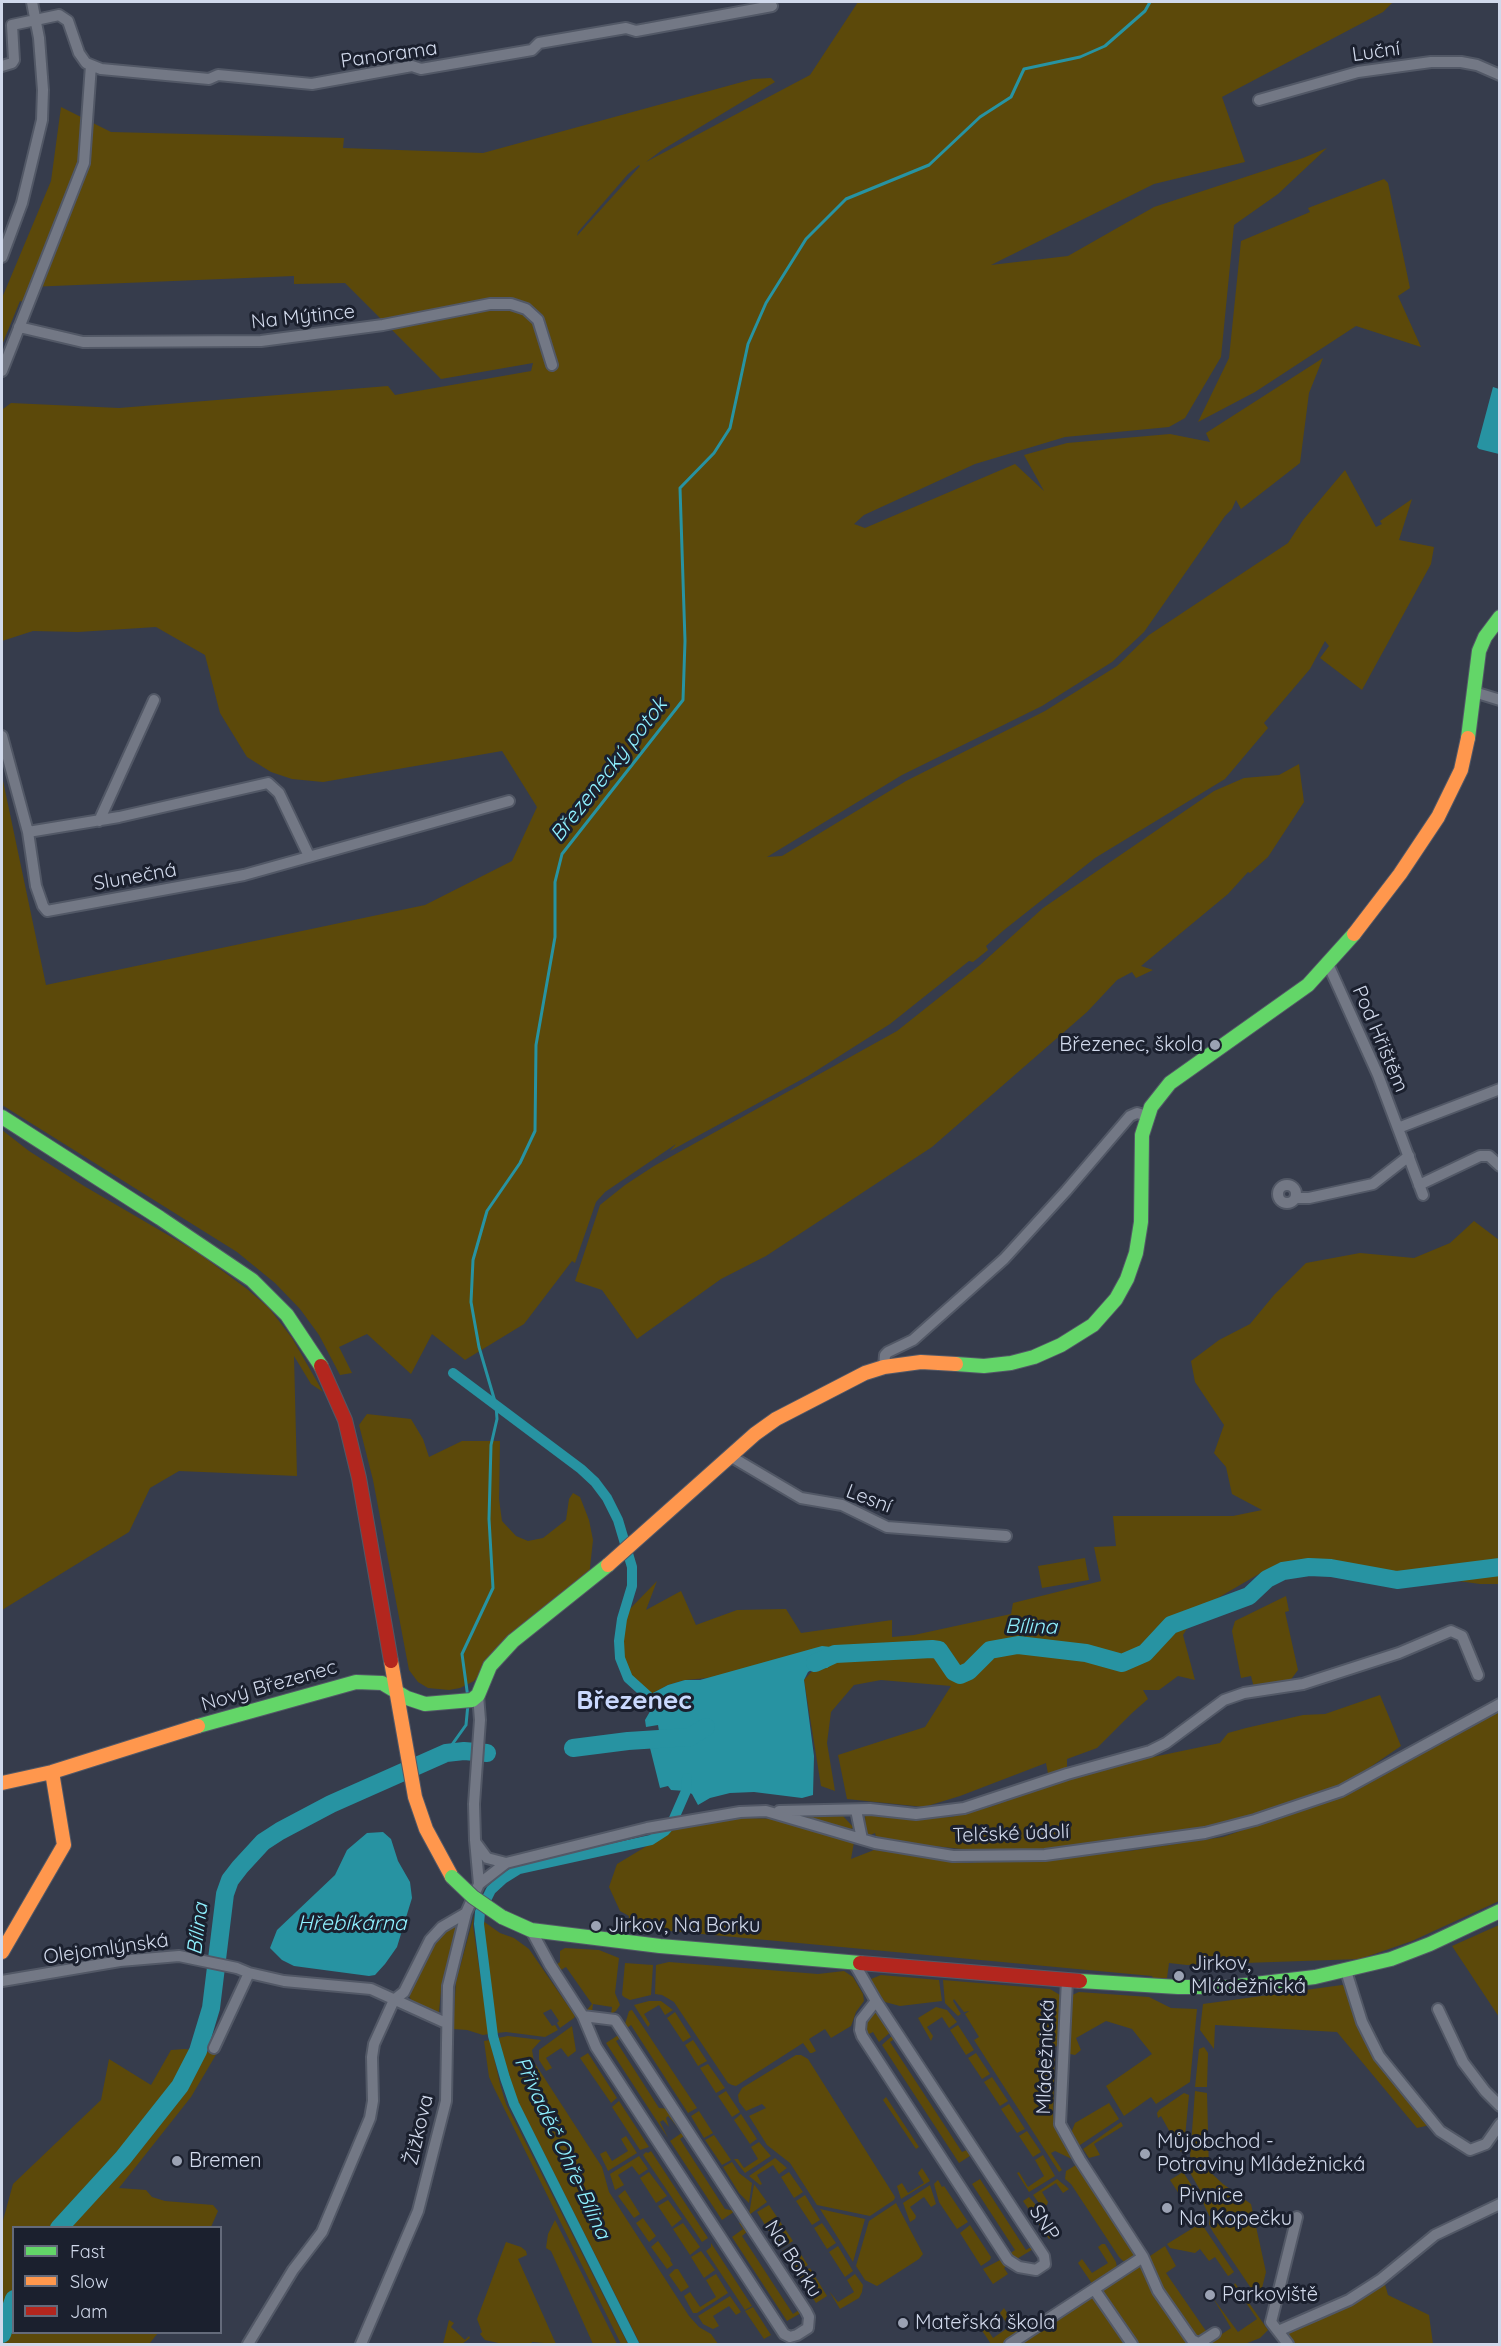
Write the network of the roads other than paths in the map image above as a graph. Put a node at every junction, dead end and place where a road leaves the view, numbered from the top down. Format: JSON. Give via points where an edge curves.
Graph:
{"nodes":[{"id":1,"x":32,"y":2,"type":"edge"},
{"id":2,"x":772,"y":6,"type":"dead end"},
{"id":3,"x":36,"y":19,"type":"junction"},
{"id":4,"x":91,"y":65,"type":"junction"},
{"id":5,"x":2,"y":66,"type":"edge"},
{"id":6,"x":1500,"y":75,"type":"edge"},
{"id":7,"x":1259,"y":100,"type":"dead end"},
{"id":8,"x":2,"y":257,"type":"edge"},
{"id":9,"x":19,"y":327,"type":"junction"},
{"id":10,"x":552,"y":365,"type":"dead end"},
{"id":11,"x":2,"y":371,"type":"edge"},
{"id":12,"x":1500,"y":617,"type":"edge"},
{"id":13,"x":1474,"y":692,"type":"junction"},
{"id":14,"x":154,"y":700,"type":"dead end"},
{"id":15,"x":1500,"y":700,"type":"edge"},
{"id":16,"x":2,"y":736,"type":"edge"},
{"id":17,"x":509,"y":801,"type":"dead end"},
{"id":18,"x":99,"y":821,"type":"junction"},
{"id":19,"x":28,"y":832,"type":"junction"},
{"id":20,"x":309,"y":856,"type":"junction"},
{"id":21,"x":1328,"y":964,"type":"junction"},
{"id":22,"x":1500,"y":1089,"type":"edge"},
{"id":23,"x":1147,"y":1116,"type":"junction"},
{"id":24,"x":2,"y":1117,"type":"edge"},
{"id":25,"x":1398,"y":1128,"type":"junction"},
{"id":26,"x":1408,"y":1156,"type":"junction"},
{"id":27,"x":1500,"y":1166,"type":"edge"},
{"id":28,"x":1296,"y":1198,"type":"dead end"},
{"id":29,"x":884,"y":1367,"type":"junction"},
{"id":30,"x":730,"y":1456,"type":"junction"},
{"id":31,"x":1006,"y":1536,"type":"dead end"},
{"id":32,"x":1479,"y":1675,"type":"dead end"},
{"id":33,"x":397,"y":1690,"type":"junction"},
{"id":34,"x":471,"y":1699,"type":"junction"},
{"id":35,"x":1500,"y":1704,"type":"edge"},
{"id":36,"x":52,"y":1772,"type":"junction"},
{"id":37,"x":2,"y":1783,"type":"edge"},
{"id":38,"x":856,"y":1810,"type":"junction"},
{"id":39,"x":766,"y":1811,"type":"junction"},
{"id":40,"x":862,"y":1839,"type":"junction"},
{"id":41,"x":475,"y":1840,"type":"junction"},
{"id":42,"x":506,"y":1863,"type":"junction"},
{"id":43,"x":479,"y":1884,"type":"junction"},
{"id":44,"x":1500,"y":1911,"type":"edge"},
{"id":45,"x":466,"y":1913,"type":"junction"},
{"id":46,"x":531,"y":1930,"type":"junction"},
{"id":47,"x":2,"y":1952,"type":"edge"},
{"id":48,"x":854,"y":1963,"type":"junction"},
{"id":49,"x":1346,"y":1971,"type":"junction"},
{"id":50,"x":249,"y":1973,"type":"junction"},
{"id":51,"x":1067,"y":1980,"type":"junction"},
{"id":52,"x":2,"y":1981,"type":"edge"},
{"id":53,"x":394,"y":2001,"type":"junction"},
{"id":54,"x":876,"y":2001,"type":"junction"},
{"id":55,"x":1438,"y":2009,"type":"dead end"},
{"id":56,"x":583,"y":2016,"type":"junction"},
{"id":57,"x":446,"y":2023,"type":"junction"},
{"id":58,"x":214,"y":2048,"type":"dead end"},
{"id":59,"x":1500,"y":2106,"type":"edge"},
{"id":60,"x":1500,"y":2124,"type":"edge"},
{"id":61,"x":1500,"y":2204,"type":"edge"},
{"id":62,"x":1297,"y":2217,"type":"dead end"},
{"id":63,"x":1143,"y":2257,"type":"junction"},
{"id":64,"x":1094,"y":2289,"type":"junction"},
{"id":65,"x":1278,"y":2331,"type":"junction"},
{"id":66,"x":1215,"y":2333,"type":"dead end"},
{"id":67,"x":248,"y":2344,"type":"edge"},
{"id":68,"x":361,"y":2344,"type":"edge"},
{"id":69,"x":1010,"y":2344,"type":"edge"},
{"id":70,"x":1132,"y":2344,"type":"edge"},
{"id":71,"x":1288,"y":2344,"type":"edge"}],
"edges":[{"from":1,"to":3,"type":"street"},
{"from":2,"to":4,"type":"street","name":"Panorama","via":[[636,32],[626,28],[539,43],[532,50],[421,69],[412,66],[312,84],[218,75],[209,79]]},
{"from":3,"to":4,"type":"street","via":[[64,17],[79,53]]},
{"from":3,"to":5,"type":"street","via":[[12,25],[14,60]]},
{"from":3,"to":8,"type":"street","via":[[42,120],[22,203]]},
{"from":4,"to":9,"type":"street","via":[[84,163]]},
{"from":6,"to":7,"type":"street","name":"Luční","via":[[1477,65],[1431,62],[1358,72]]},
{"from":9,"to":10,"type":"street","name":"Na Mýtince","via":[[83,342],[261,341],[383,325],[490,304],[511,304],[526,309],[538,320]]},
{"from":9,"to":11,"type":"street"},
{"from":12,"to":13,"type":"street","via":[[1490,627],[1479,651]]},
{"from":13,"to":15,"type":"street"},
{"from":13,"to":21,"type":"street","via":[[1461,770],[1438,817],[1367,920]]},
{"from":14,"to":18,"type":"street"},
{"from":16,"to":19,"type":"street","name":"Slunečná"},
{"from":17,"to":20,"type":"street","name":"Slunečná"},
{"from":18,"to":19,"type":"street"},
{"from":18,"to":20,"type":"street","via":[[268,783],[279,793]]},
{"from":19,"to":20,"type":"street","name":"Slunečná","via":[[36,886],[46,911],[244,875]]},
{"from":21,"to":23,"type":"street","via":[[1285,1003],[1170,1083]]},
{"from":21,"to":25,"type":"street","name":"Pod Hřištěm"},
{"from":22,"to":25,"type":"street"},
{"from":23,"to":29,"type":"street","via":[[1130,1116],[1004,1259],[913,1340],[888,1352]]},
{"from":23,"to":29,"type":"street","via":[[1142,1135],[1141,1222],[1136,1253],[1122,1289],[1101,1318],[1061,1345],[1011,1363],[984,1366],[921,1362]]},
{"from":24,"to":33,"type":"street","via":[[252,1281],[287,1315],[309,1345],[338,1399],[350,1441]]},
{"from":25,"to":26,"type":"street","name":"Pod Hřištěm"},
{"from":26,"to":27,"type":"street","name":"Pod Hřištěm","via":[[1421,1190],[1480,1156],[1489,1156]]},
{"from":26,"to":28,"type":"street","via":[[1373,1184]]},
{"from":29,"to":30,"type":"street","via":[[776,1419]]},
{"from":30,"to":31,"type":"street","name":"Lesní","via":[[801,1498],[842,1505],[887,1527]]},
{"from":30,"to":34,"type":"street","via":[[636,1543],[513,1641],[490,1666]]},
{"from":32,"to":38,"type":"street","via":[[1462,1636],[1451,1631],[1399,1653],[1303,1684],[1224,1700],[1150,1751],[964,1808],[916,1814]]},
{"from":33,"to":34,"type":"street","name":"Nový Březenec","via":[[425,1704]]},
{"from":33,"to":36,"type":"street","name":"Nový Březenec","via":[[382,1683],[356,1682]]},
{"from":33,"to":46,"type":"street","bridge":true,"via":[[415,1797],[426,1829],[452,1877],[472,1897]]},
{"from":34,"to":41,"type":"street","via":[[480,1720]]},
{"from":35,"to":40,"type":"street","name":"Telčské údolí","via":[[1341,1791],[1205,1833],[1045,1855],[953,1856]]},
{"from":36,"to":37,"type":"street","name":"Nový Březenec"},
{"from":36,"to":47,"type":"street","via":[[64,1845]]},
{"from":38,"to":39,"type":"street"},
{"from":38,"to":40,"type":"street"},
{"from":39,"to":40,"type":"street","name":"Telčské údolí"},
{"from":39,"to":42,"type":"street","name":"Telčské údolí","via":[[679,1821]]},
{"from":41,"to":42,"type":"street","via":[[488,1858]]},
{"from":41,"to":43,"type":"street"},
{"from":42,"to":43,"type":"street"},
{"from":43,"to":45,"type":"street","name":"Žižkova"},
{"from":44,"to":49,"type":"street","via":[[1430,1944]]},
{"from":45,"to":53,"type":"street","via":[[442,1927],[430,1940],[404,1992]]},
{"from":45,"to":57,"type":"street","name":"Žižkova","via":[[448,1986]]},
{"from":46,"to":48,"type":"street"},
{"from":46,"to":56,"type":"street","name":"Na Borku"},
{"from":48,"to":51,"type":"street"},
{"from":48,"to":54,"type":"street","name":"SNP"},
{"from":49,"to":51,"type":"street","via":[[1229,1987]]},
{"from":49,"to":60,"type":"street","via":[[1362,2022],[1379,2056],[1440,2131],[1470,2150],[1486,2144]]},
{"from":50,"to":52,"type":"street","name":"Olejomlýnská","via":[[207,1961],[165,1956]]},
{"from":50,"to":53,"type":"street","name":"Olejomlýnská","via":[[284,1981],[371,1989]]},
{"from":50,"to":58,"type":"street"},
{"from":51,"to":63,"type":"street","name":"Mládežnická","via":[[1060,2124]]},
{"from":53,"to":57,"type":"street","name":"Olejomlýnská"},
{"from":53,"to":67,"type":"street","via":[[374,2044],[370,2118],[322,2232],[293,2270]]},
{"from":54,"to":54,"type":"street","name":"SNP","via":[[861,2020],[862,2036],[1008,2260],[1036,2270],[1045,2264],[1044,2256]]},
{"from":55,"to":59,"type":"street","via":[[1463,2062]]},
{"from":56,"to":56,"type":"street","name":"Na Borku","via":[[596,2047],[784,2334],[790,2337],[808,2328],[806,2311],[615,2020]]},
{"from":57,"to":68,"type":"street","name":"Žižkova","via":[[446,2101],[418,2211]]},
{"from":61,"to":65,"type":"street","via":[[1435,2235],[1380,2280],[1348,2300]]},
{"from":62,"to":65,"type":"street","via":[[1271,2322]]},
{"from":63,"to":64,"type":"street"},
{"from":63,"to":66,"type":"street","name":"Mládežnická","via":[[1158,2291],[1192,2340],[1198,2343]]},
{"from":64,"to":69,"type":"street"},
{"from":64,"to":70,"type":"street"},
{"from":65,"to":71,"type":"street"}]}
